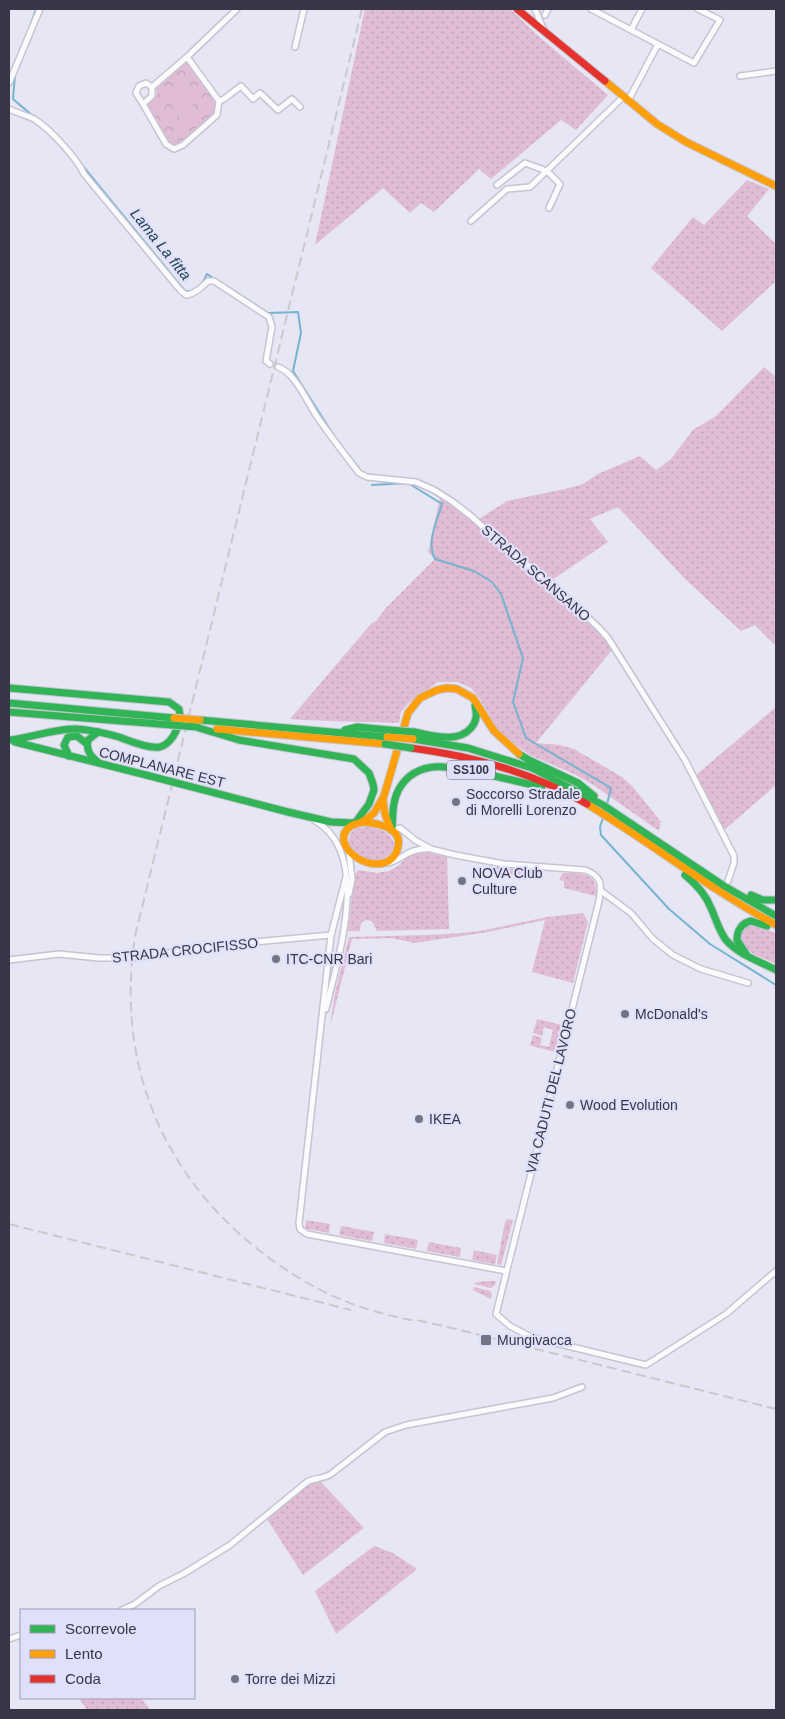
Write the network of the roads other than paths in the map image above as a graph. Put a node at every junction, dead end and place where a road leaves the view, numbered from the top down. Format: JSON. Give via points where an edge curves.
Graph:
{"nodes":[{"id":1,"x":40,"y":9,"type":"edge"},
{"id":2,"x":238,"y":9,"type":"edge"},
{"id":3,"x":304,"y":9,"type":"edge"},
{"id":4,"x":519,"y":9,"type":"edge"},
{"id":5,"x":535,"y":9,"type":"edge"},
{"id":6,"x":548,"y":9,"type":"edge"},
{"id":7,"x":591,"y":9,"type":"edge"},
{"id":8,"x":642,"y":9,"type":"edge"},
{"id":9,"x":698,"y":9,"type":"edge"},
{"id":10,"x":545,"y":15,"type":"dead end"},
{"id":11,"x":630,"y":30,"type":"junction"},
{"id":12,"x":544,"y":31,"type":"junction"},
{"id":13,"x":658,"y":44,"type":"junction"},
{"id":14,"x":295,"y":47,"type":"dead end"},
{"id":15,"x":187,"y":58,"type":"junction"},
{"id":16,"x":776,"y":71,"type":"edge"},
{"id":17,"x":740,"y":76,"type":"dead end"},
{"id":18,"x":9,"y":82,"type":"edge"},
{"id":19,"x":152,"y":87,"type":"junction"},
{"id":20,"x":625,"y":99,"type":"junction"},
{"id":21,"x":219,"y":101,"type":"junction"},
{"id":22,"x":143,"y":104,"type":"junction"},
{"id":23,"x":300,"y":107,"type":"dead end"},
{"id":24,"x":9,"y":109,"type":"edge"},
{"id":25,"x":547,"y":170,"type":"junction"},
{"id":26,"x":497,"y":185,"type":"dead end"},
{"id":27,"x":776,"y":186,"type":"edge"},
{"id":28,"x":549,"y":208,"type":"dead end"},
{"id":29,"x":471,"y":221,"type":"dead end"},
{"id":30,"x":270,"y":364,"type":"dead end"},
{"id":31,"x":278,"y":367,"type":"dead end"},
{"id":32,"x":9,"y":688,"type":"edge"},
{"id":33,"x":473,"y":698,"type":"junction"},
{"id":34,"x":9,"y":703,"type":"edge"},
{"id":35,"x":9,"y":712,"type":"edge"},
{"id":36,"x":199,"y":725,"type":"junction"},
{"id":37,"x":98,"y":732,"type":"junction"},
{"id":38,"x":414,"y":735,"type":"junction"},
{"id":39,"x":387,"y":737,"type":"junction"},
{"id":40,"x":9,"y":740,"type":"edge"},
{"id":41,"x":87,"y":744,"type":"junction"},
{"id":42,"x":69,"y":756,"type":"junction"},
{"id":43,"x":103,"y":764,"type":"junction"},
{"id":44,"x":384,"y":796,"type":"junction"},
{"id":45,"x":603,"y":805,"type":"junction"},
{"id":46,"x":592,"y":807,"type":"junction"},
{"id":47,"x":309,"y":817,"type":"junction"},
{"id":48,"x":394,"y":820,"type":"junction"},
{"id":49,"x":358,"y":823,"type":"junction"},
{"id":50,"x":400,"y":828,"type":"junction"},
{"id":51,"x":392,"y":830,"type":"junction"},
{"id":52,"x":647,"y":844,"type":"junction"},
{"id":53,"x":430,"y":849,"type":"junction"},
{"id":54,"x":348,"y":852,"type":"junction"},
{"id":55,"x":387,"y":863,"type":"junction"},
{"id":56,"x":694,"y":865,"type":"junction"},
{"id":57,"x":346,"y":877,"type":"junction"},
{"id":58,"x":728,"y":881,"type":"junction"},
{"id":59,"x":600,"y":891,"type":"junction"},
{"id":60,"x":776,"y":900,"type":"edge"},
{"id":61,"x":347,"y":905,"type":"junction"},
{"id":62,"x":776,"y":916,"type":"edge"},
{"id":63,"x":776,"y":925,"type":"edge"},
{"id":64,"x":776,"y":931,"type":"edge"},
{"id":65,"x":331,"y":935,"type":"junction"},
{"id":66,"x":746,"y":954,"type":"junction"},
{"id":67,"x":9,"y":960,"type":"edge"},
{"id":68,"x":776,"y":970,"type":"edge"},
{"id":69,"x":748,"y":983,"type":"dead end"},
{"id":70,"x":320,"y":1035,"type":"junction"},
{"id":71,"x":506,"y":1271,"type":"junction"},
{"id":72,"x":776,"y":1271,"type":"edge"},
{"id":73,"x":582,"y":1387,"type":"dead end"},
{"id":74,"x":124,"y":1609,"type":"edge"}],
"edges":[{"from":1,"to":18,"type":"street"},
{"from":2,"to":15,"type":"street"},
{"from":3,"to":14,"type":"street"},
{"from":4,"to":12,"type":"main road"},
{"from":5,"to":12,"type":"street"},
{"from":6,"to":10,"type":"street"},
{"from":7,"to":11,"type":"street"},
{"from":8,"to":11,"type":"street"},
{"from":9,"to":13,"type":"street","via":[[720,20],[694,62]]},
{"from":11,"to":13,"type":"street"},
{"from":12,"to":20,"type":"main road"},
{"from":13,"to":20,"type":"street"},
{"from":15,"to":19,"type":"street"},
{"from":15,"to":21,"type":"street"},
{"from":16,"to":17,"type":"street"},
{"from":19,"to":22,"type":"street","via":[[152,96]]},
{"from":19,"to":22,"type":"street","via":[[146,83],[139,86],[136,93]]},
{"from":20,"to":25,"type":"street"},
{"from":20,"to":27,"type":"main road","via":[[686,142]]},
{"from":21,"to":22,"type":"street","via":[[216,115],[184,145],[174,149],[166,144]]},
{"from":21,"to":23,"type":"street","via":[[241,86],[253,99],[260,93],[278,110],[292,99]]},
{"from":24,"to":30,"type":"street","via":[[34,120],[61,142],[181,291],[190,295],[208,281],[214,281],[269,317],[272,326],[266,361]]},
{"from":25,"to":26,"type":"street","via":[[525,163]]},
{"from":25,"to":28,"type":"street","via":[[560,184]]},
{"from":25,"to":29,"type":"street","via":[[530,187],[507,189]]},
{"from":31,"to":58,"type":"street","name":"STRADA SCANSANO","via":[[293,379],[359,473],[368,477],[416,482],[453,502],[552,584],[608,638],[685,760],[734,856]]},
{"from":32,"to":37,"type":"main road","via":[[170,702],[180,710],[177,729],[168,743],[162,746],[148,746]]},
{"from":33,"to":38,"type":"main road","number":"SS100","via":[[476,722],[464,735],[448,738]]},
{"from":33,"to":44,"type":"main road","via":[[466,692],[447,688],[420,698],[405,720]]},
{"from":33,"to":45,"type":"main road","number":"SS100","via":[[494,731],[514,750],[578,783]]},
{"from":34,"to":36,"type":"main road","number":"SS100","bridge":true,"via":[[174,718]]},
{"from":35,"to":36,"type":"main road","number":"SS100","bridge":true},
{"from":36,"to":39,"type":"main road","number":"SS100"},
{"from":36,"to":39,"type":"main road","number":"SS100","via":[[335,732],[357,728]]},
{"from":36,"to":49,"type":"main road","number":"SS100","via":[[238,740],[354,759],[366,768],[374,789],[369,803],[357,818]]},
{"from":37,"to":40,"type":"main road","via":[[64,729]]},
{"from":37,"to":41,"type":"main road"},
{"from":38,"to":39,"type":"main road","number":"SS100","bridge":true},
{"from":38,"to":45,"type":"main road","number":"SS100","via":[[532,768]]},
{"from":39,"to":46,"type":"main road","number":"SS100","bridge":true,"via":[[411,748],[464,755],[515,771]]},
{"from":40,"to":42,"type":"main road","name":"COMPLANARE EST"},
{"from":41,"to":42,"type":"main road","via":[[79,736],[69,736],[64,746]]},
{"from":41,"to":43,"type":"main road","via":[[89,754]]},
{"from":42,"to":43,"type":"main road","name":"COMPLANARE EST"},
{"from":43,"to":47,"type":"main road","name":"COMPLANARE EST","bridge":true},
{"from":44,"to":49,"type":"main road","via":[[374,813]]},
{"from":44,"to":51,"type":"main road","via":[[385,814]]},
{"from":45,"to":56,"type":"main road","number":"SS100"},
{"from":46,"to":48,"type":"main road","number":"SS100","via":[[538,786],[438,765],[418,770],[403,782],[395,798]]},
{"from":46,"to":52,"type":"main road","number":"SS100"},
{"from":47,"to":49,"type":"main road","name":"COMPLANARE EST"},
{"from":47,"to":57,"type":"street","via":[[330,831],[344,859]]},
{"from":48,"to":50,"type":"main road"},
{"from":48,"to":51,"type":"main road","number":"SS100"},
{"from":49,"to":51,"type":"main road","via":[[372,823]]},
{"from":49,"to":54,"type":"main road","via":[[344,836]]},
{"from":50,"to":51,"type":"street"},
{"from":50,"to":53,"type":"street"},
{"from":51,"to":55,"type":"main road","via":[[399,841],[399,849]]},
{"from":52,"to":63,"type":"main road","number":"SS100"},
{"from":52,"to":66,"type":"main road","via":[[665,862],[691,880],[710,906],[724,937],[736,950]]},
{"from":53,"to":55,"type":"street","via":[[413,850]]},
{"from":53,"to":59,"type":"street","via":[[504,864],[585,870],[597,877]]},
{"from":54,"to":55,"type":"main road","via":[[363,862]]},
{"from":54,"to":61,"type":"street","via":[[352,879]]},
{"from":56,"to":58,"type":"main road"},
{"from":56,"to":62,"type":"main road","number":"SS100"},
{"from":57,"to":61,"type":"street"},
{"from":57,"to":65,"type":"street"},
{"from":58,"to":60,"type":"main road","via":[[758,900]]},
{"from":59,"to":69,"type":"street","via":[[631,913],[673,955],[701,969]]},
{"from":59,"to":71,"type":"street","name":"VIA CADUTI DEL LAVORO"},
{"from":61,"to":70,"type":"street","via":[[343,938]]},
{"from":64,"to":66,"type":"main road","via":[[759,922],[748,921],[738,932],[737,940]]},
{"from":65,"to":67,"type":"street","name":"STRADA CROCIFISSO","via":[[132,958],[59,954]]},
{"from":65,"to":70,"type":"street"},
{"from":66,"to":68,"type":"main road"},
{"from":70,"to":71,"type":"street","via":[[300,1229],[307,1234]]},
{"from":71,"to":72,"type":"street","name":"VIA CADUTI DEL LAVORO","via":[[496,1314],[510,1326],[531,1337],[646,1365],[726,1314]]},
{"from":73,"to":74,"type":"street","via":[[553,1398],[390,1430],[325,1478],[311,1480],[216,1555]]}]}
